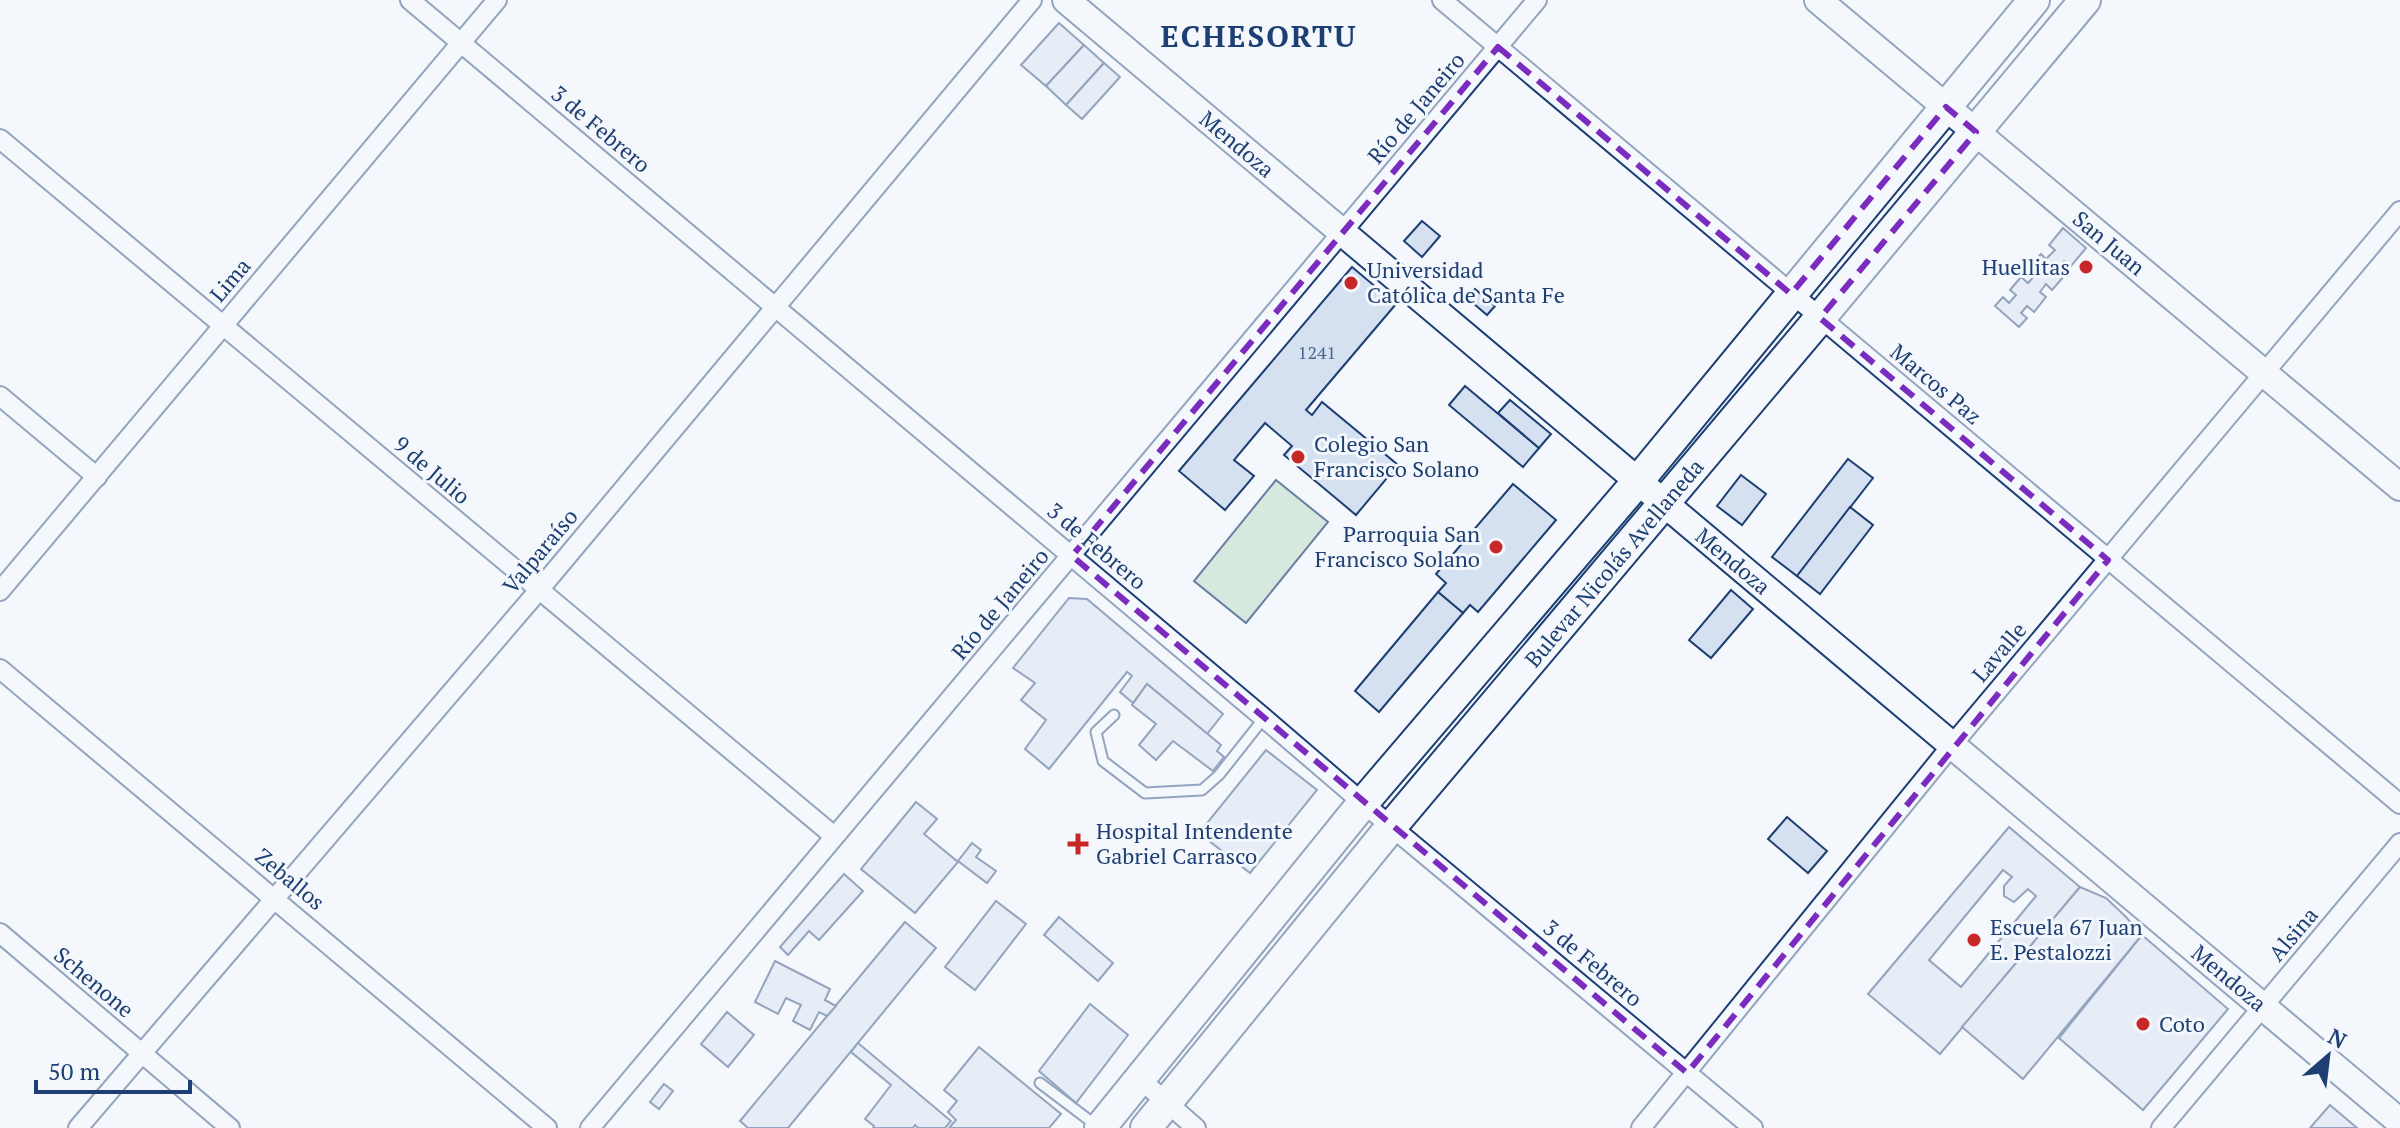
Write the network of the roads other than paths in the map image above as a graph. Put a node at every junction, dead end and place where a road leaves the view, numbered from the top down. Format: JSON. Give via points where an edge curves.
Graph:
{"nodes":[{"id":1,"x":410,"y":0,"type":"edge"},
{"id":2,"x":497,"y":0,"type":"edge"},
{"id":3,"x":1032,"y":0,"type":"edge"},
{"id":4,"x":1066,"y":0,"type":"edge"},
{"id":5,"x":1442,"y":0,"type":"edge"},
{"id":6,"x":1537,"y":0,"type":"edge"},
{"id":7,"x":1818,"y":0,"type":"edge"},
{"id":8,"x":2034,"y":0,"type":"edge"},
{"id":9,"x":2085,"y":0,"type":"edge"},
{"id":10,"x":461,"y":43,"type":"junction"},
{"id":11,"x":1498,"y":47,"type":"junction"},
{"id":12,"x":1946,"y":107,"type":"junction"},
{"id":13,"x":1976,"y":132,"type":"junction"},
{"id":14,"x":0,"y":139,"type":"edge"},
{"id":15,"x":2400,"y":211,"type":"edge"},
{"id":16,"x":1343,"y":233,"type":"junction"},
{"id":17,"x":1791,"y":294,"type":"junction"},
{"id":18,"x":775,"y":307,"type":"junction"},
{"id":19,"x":1820,"y":318,"type":"junction"},
{"id":20,"x":223,"y":326,"type":"junction"},
{"id":21,"x":2263,"y":373,"type":"junction"},
{"id":22,"x":0,"y":396,"type":"edge"},
{"id":23,"x":97,"y":477,"type":"junction"},
{"id":24,"x":1638,"y":481,"type":"junction"},
{"id":25,"x":2400,"y":487,"type":"edge"},
{"id":26,"x":1665,"y":503,"type":"junction"},
{"id":27,"x":1072,"y":556,"type":"junction"},
{"id":28,"x":2108,"y":560,"type":"junction"},
{"id":29,"x":539,"y":590,"type":"junction"},
{"id":30,"x":0,"y":591,"type":"edge"},
{"id":31,"x":0,"y":669,"type":"edge"},
{"id":32,"x":1114,"y":715,"type":"dead end"},
{"id":33,"x":1264,"y":718,"type":"junction"},
{"id":34,"x":1952,"y":745,"type":"junction"},
{"id":35,"x":1363,"y":803,"type":"junction"},
{"id":36,"x":2400,"y":804,"type":"edge"},
{"id":37,"x":1391,"y":827,"type":"junction"},
{"id":38,"x":834,"y":836,"type":"junction"},
{"id":39,"x":2400,"y":843,"type":"edge"},
{"id":40,"x":274,"y":897,"type":"junction"},
{"id":41,"x":0,"y":933,"type":"edge"},
{"id":42,"x":2263,"y":1006,"type":"junction"},
{"id":43,"x":142,"y":1054,"type":"junction"},
{"id":44,"x":1687,"y":1073,"type":"junction"},
{"id":45,"x":1141,"y":1080,"type":"junction"},
{"id":46,"x":1040,"y":1083,"type":"dead end"},
{"id":47,"x":1167,"y":1103,"type":"junction"},
{"id":48,"x":2400,"y":1122,"type":"edge"},
{"id":49,"x":78,"y":1128,"type":"edge"},
{"id":50,"x":230,"y":1128,"type":"edge"},
{"id":51,"x":547,"y":1128,"type":"edge"},
{"id":52,"x":590,"y":1128,"type":"edge"},
{"id":53,"x":1100,"y":1128,"type":"edge"},
{"id":54,"x":1146,"y":1128,"type":"edge"},
{"id":55,"x":1196,"y":1128,"type":"edge"},
{"id":56,"x":1641,"y":1128,"type":"edge"},
{"id":57,"x":1753,"y":1128,"type":"edge"},
{"id":58,"x":2161,"y":1128,"type":"edge"}],
"edges":[{"from":1,"to":10,"type":"street","name":"3 de Febrero"},
{"from":2,"to":10,"type":"street","name":"Lima"},
{"from":3,"to":18,"type":"street","name":"Valparaíso"},
{"from":4,"to":16,"type":"main road","name":"Mendoza"},
{"from":5,"to":11,"type":"street","name":"Marcos Paz"},
{"from":6,"to":11,"type":"street","name":"Río de Janeiro"},
{"from":7,"to":12,"type":"main road","name":"San Juan"},
{"from":8,"to":12,"type":"main road","name":"Bulevar Nicolás Avellaneda"},
{"from":9,"to":13,"type":"main road","name":"Bulevar Nicolás Avellaneda"},
{"from":10,"to":18,"type":"street","name":"3 de Febrero"},
{"from":10,"to":20,"type":"street","name":"Lima"},
{"from":11,"to":16,"type":"street","name":"Río de Janeiro"},
{"from":11,"to":17,"type":"street","name":"Marcos Paz"},
{"from":12,"to":13,"type":"main road","name":"San Juan"},
{"from":12,"to":17,"type":"main road","name":"Bulevar Nicolás Avellaneda"},
{"from":13,"to":19,"type":"main road","name":"Bulevar Nicolás Avellaneda"},
{"from":13,"to":21,"type":"main road","name":"San Juan"},
{"from":14,"to":20,"type":"street","name":"9 de Julio"},
{"from":15,"to":21,"type":"street","name":"Lavalle"},
{"from":16,"to":24,"type":"main road","name":"Mendoza"},
{"from":16,"to":27,"type":"street","name":"Río de Janeiro"},
{"from":17,"to":19,"type":"street","name":"Marcos Paz"},
{"from":17,"to":24,"type":"main road","name":"Bulevar Nicolás Avellaneda"},
{"from":18,"to":27,"type":"street","name":"3 de Febrero"},
{"from":18,"to":29,"type":"street","name":"Valparaíso"},
{"from":19,"to":26,"type":"main road","name":"Bulevar Nicolás Avellaneda"},
{"from":19,"to":28,"type":"street","name":"Marcos Paz"},
{"from":20,"to":23,"type":"street","name":"Lima"},
{"from":20,"to":29,"type":"street","name":"9 de Julio"},
{"from":21,"to":25,"type":"main road","name":"San Juan"},
{"from":21,"to":28,"type":"street","name":"Lavalle"},
{"from":22,"to":23,"type":"street"},
{"from":23,"to":30,"type":"street","name":"Lima"},
{"from":24,"to":26,"type":"main road","name":"Mendoza"},
{"from":24,"to":35,"type":"main road","name":"Bulevar Nicolás Avellaneda"},
{"from":26,"to":34,"type":"main road","name":"Mendoza"},
{"from":26,"to":37,"type":"main road","name":"Bulevar Nicolás Avellaneda"},
{"from":27,"to":33,"type":"street","name":"3 de Febrero"},
{"from":27,"to":38,"type":"street","name":"Río de Janeiro"},
{"from":28,"to":34,"type":"street","name":"Lavalle"},
{"from":28,"to":36,"type":"street","name":"Marcos Paz"},
{"from":29,"to":38,"type":"street","name":"9 de Julio"},
{"from":29,"to":40,"type":"street","name":"Valparaíso"},
{"from":31,"to":40,"type":"street","name":"Zeballos"},
{"from":32,"to":33,"type":"lane","via":[[1096,732],[1103,761],[1145,793],[1202,790]]},
{"from":33,"to":35,"type":"street","name":"3 de Febrero"},
{"from":34,"to":42,"type":"main road","name":"Mendoza"},
{"from":34,"to":44,"type":"street","name":"Lavalle"},
{"from":35,"to":37,"type":"street","name":"3 de Febrero"},
{"from":35,"to":45,"type":"main road","name":"Bulevar Nicolás Avellaneda"},
{"from":37,"to":44,"type":"street","name":"3 de Febrero"},
{"from":37,"to":47,"type":"main road","name":"Bulevar Nicolás Avellaneda"},
{"from":38,"to":52,"type":"street","name":"Río de Janeiro"},
{"from":39,"to":42,"type":"street","name":"Alsina"},
{"from":40,"to":43,"type":"street","name":"Valparaíso"},
{"from":40,"to":51,"type":"street","name":"Zeballos"},
{"from":41,"to":43,"type":"street","name":"Schenone"},
{"from":42,"to":48,"type":"main road","name":"Mendoza"},
{"from":42,"to":58,"type":"street","name":"Alsina"},
{"from":43,"to":49,"type":"street","name":"Valparaíso"},
{"from":43,"to":50,"type":"street","name":"Schenone"},
{"from":44,"to":56,"type":"street","name":"Lavalle"},
{"from":44,"to":57,"type":"street","name":"3 de Febrero"},
{"from":45,"to":47,"type":"street"},
{"from":45,"to":53,"type":"main road","name":"Bulevar Nicolás Avellaneda"},
{"from":46,"to":53,"type":"lane"},
{"from":47,"to":54,"type":"main road","name":"Bulevar Nicolás Avellaneda"},
{"from":47,"to":55,"type":"street"}]}
